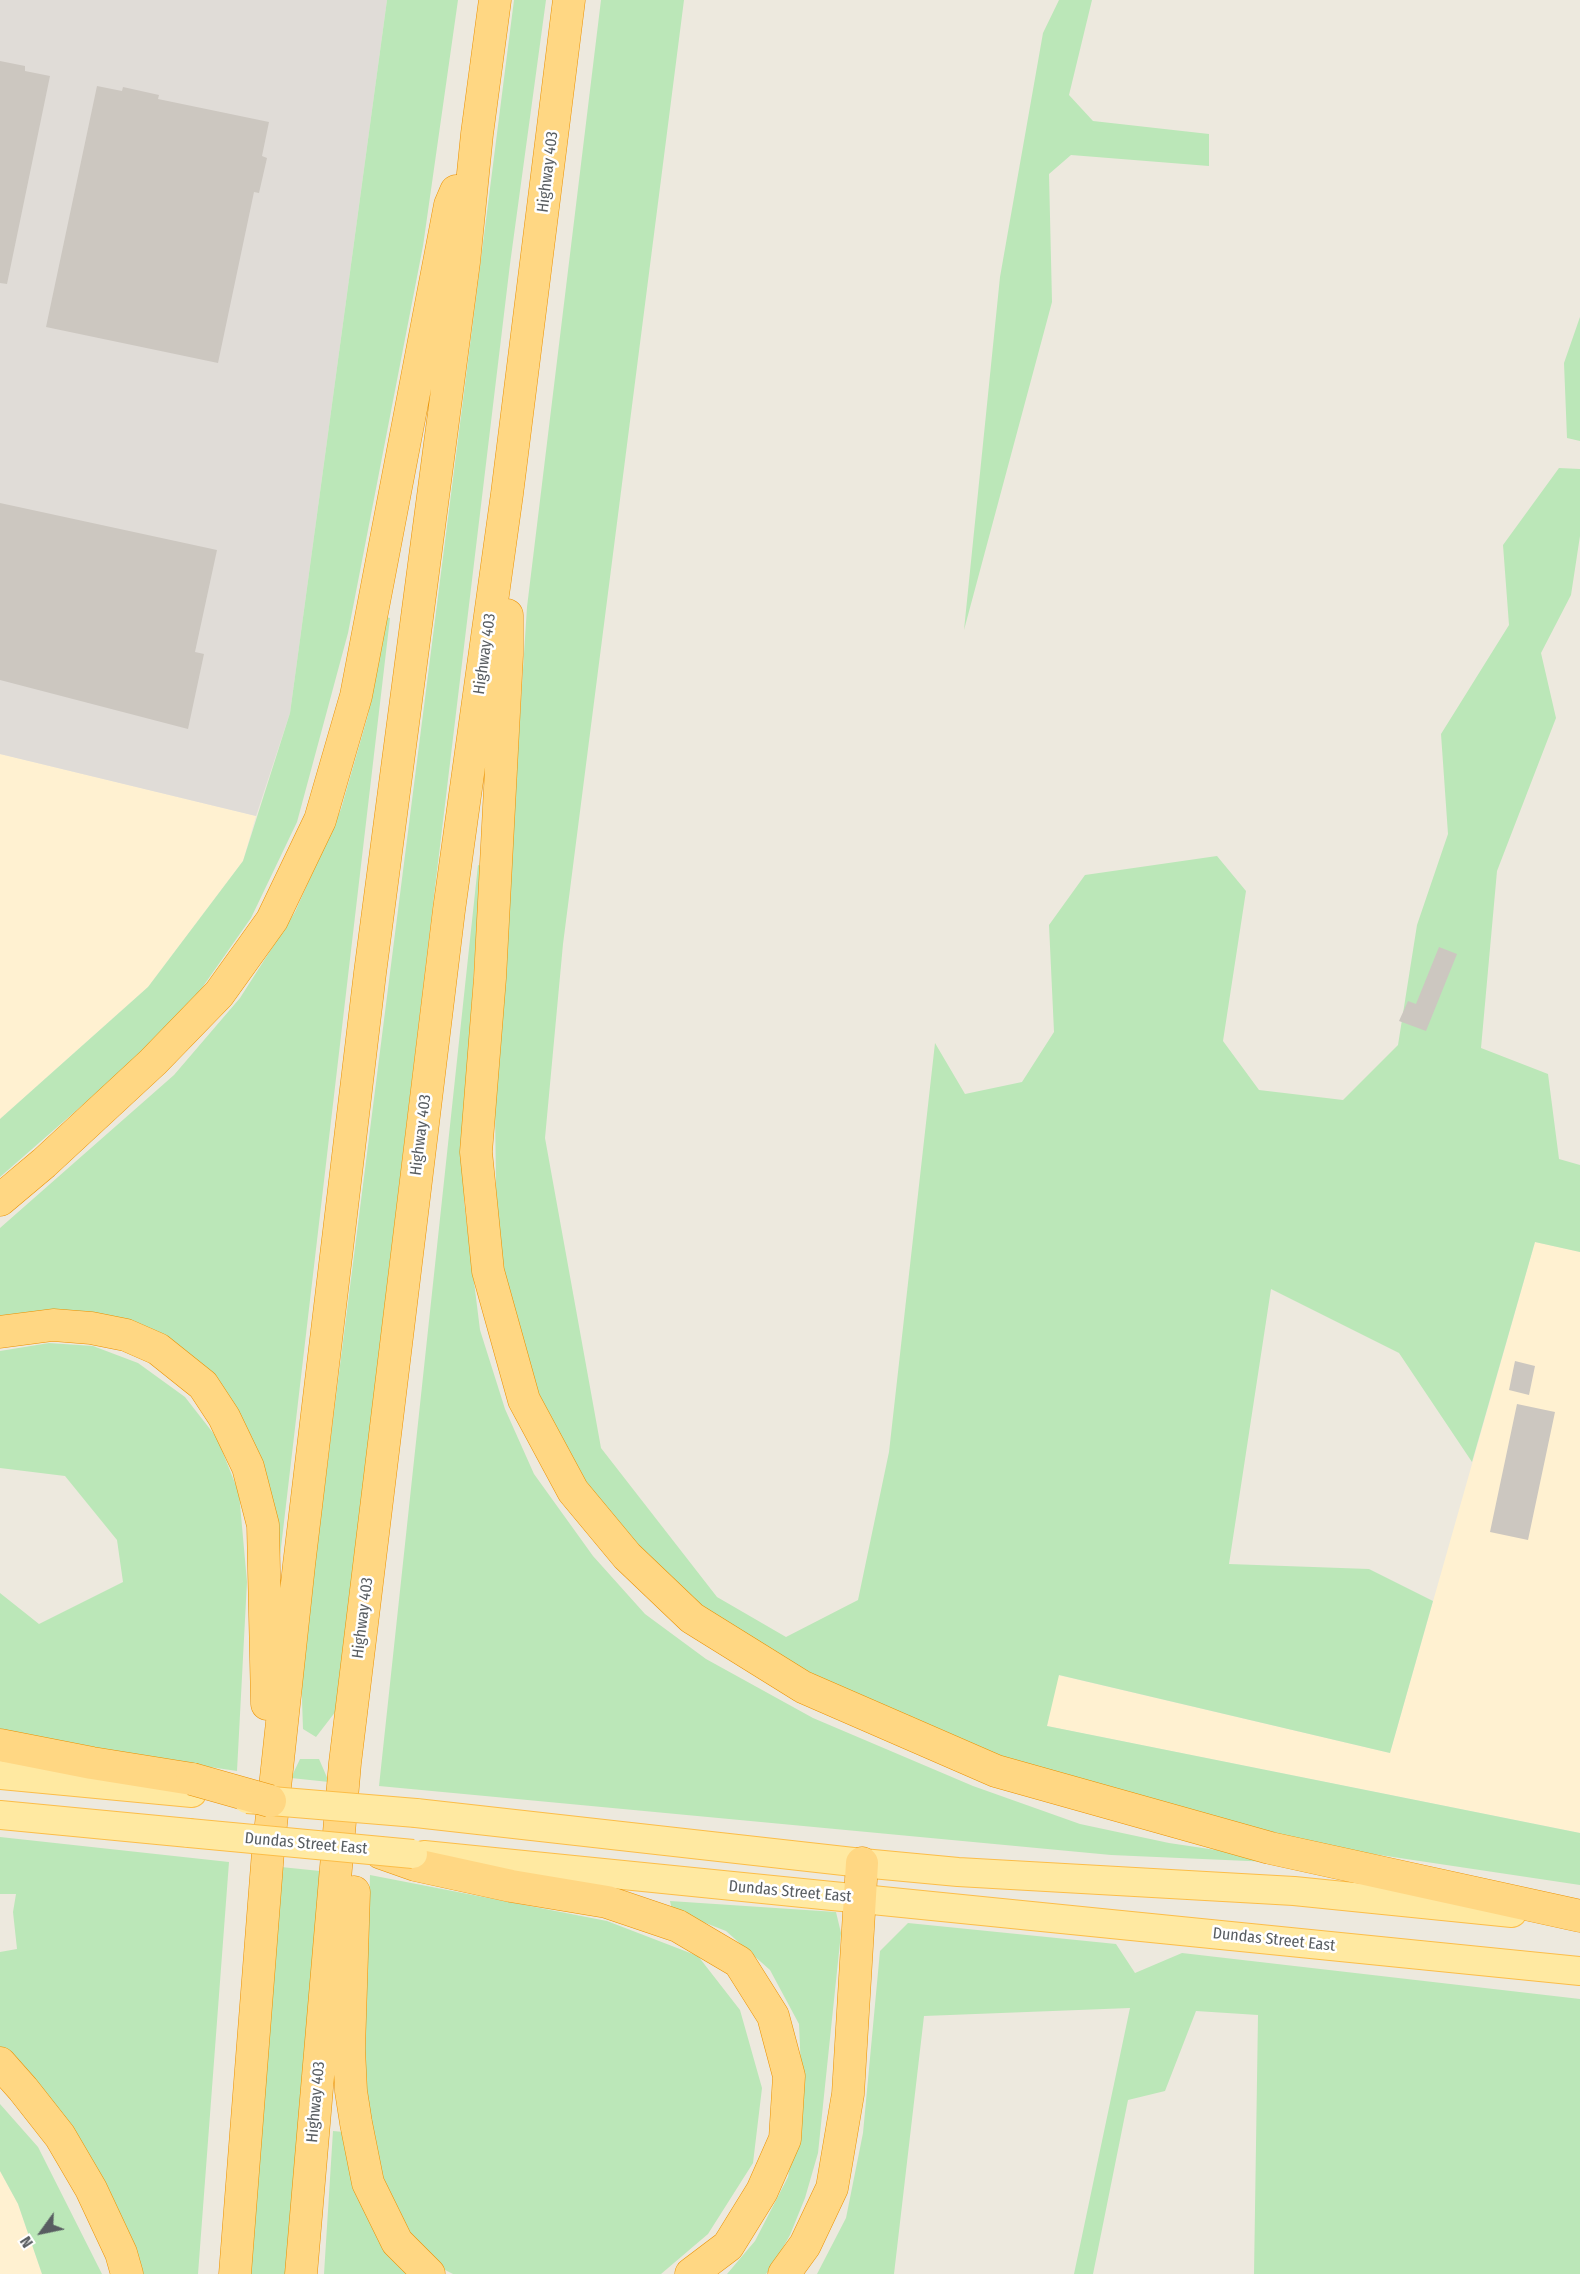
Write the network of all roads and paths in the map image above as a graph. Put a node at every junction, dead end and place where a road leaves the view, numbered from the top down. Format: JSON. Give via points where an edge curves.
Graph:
{"nodes":[{"id":1,"x":495,"y":0,"type":"edge"},
{"id":2,"x":570,"y":0,"type":"edge"},
{"id":3,"x":477,"y":134,"type":"junction"},
{"id":4,"x":507,"y":494,"type":"junction"},
{"id":5,"x":0,"y":1200,"type":"edge"},
{"id":6,"x":0,"y":1332,"type":"edge"},
{"id":7,"x":0,"y":1744,"type":"edge"},
{"id":8,"x":345,"y":1763,"type":"junction"},
{"id":9,"x":0,"y":1775,"type":"edge"},
{"id":10,"x":192,"y":1786,"type":"junction"},
{"id":11,"x":270,"y":1801,"type":"joint"},
{"id":12,"x":0,"y":1815,"type":"edge"},
{"id":13,"x":372,"y":1850,"type":"joint"},
{"id":14,"x":268,"y":1852,"type":"junction"},
{"id":15,"x":414,"y":1859,"type":"junction"},
{"id":16,"x":862,"y":1863,"type":"junction"},
{"id":17,"x":858,"y":1898,"type":"junction"},
{"id":18,"x":1580,"y":1918,"type":"edge"},
{"id":19,"x":1580,"y":1971,"type":"edge"},
{"id":20,"x":0,"y":2063,"type":"edge"},
{"id":21,"x":127,"y":2274,"type":"edge"},
{"id":22,"x":235,"y":2274,"type":"edge"},
{"id":23,"x":301,"y":2274,"type":"edge"},
{"id":24,"x":429,"y":2274,"type":"edge"},
{"id":25,"x":692,"y":2274,"type":"edge"},
{"id":26,"x":784,"y":2274,"type":"edge"}],
"edges":[{"from":1,"to":3,"type":"highway"},
{"from":2,"to":4,"type":"highway","name":"Highway 403"},
{"from":3,"to":5,"type":"highway","via":[[450,205],[356,696],[320,820],[272,920],[219,994],[153,1062]]},
{"from":3,"to":14,"type":"highway","via":[[464,262],[363,1032]]},
{"from":4,"to":8,"type":"highway","name":"Highway 403","via":[[449,910]]},
{"from":4,"to":18,"type":"highway","via":[[507,655],[490,978],[476,1152],[488,1271],[524,1400],[573,1491],[627,1556],[692,1618],[803,1687],[996,1771],[1269,1848]]},
{"from":6,"to":14,"type":"highway","via":[[53,1325],[126,1335],[158,1349],[203,1385],[224,1417],[248,1467],[263,1524]]},
{"from":7,"to":10,"type":"highway"},
{"from":8,"to":23,"type":"highway","name":"Highway 403"},
{"from":8,"to":24,"type":"highway","via":[[356,1859],[348,2049],[356,2122],[368,2183],[397,2242]]},
{"from":9,"to":10,"type":"main road"},
{"from":10,"to":11,"type":"highway","bridge":true},
{"from":11,"to":16,"type":"main road","bridge":true,"via":[[416,1813]]},
{"from":12,"to":13,"type":"main road","name":"Dundas Street East","bridge":true},
{"from":13,"to":15,"type":"highway","bridge":true},
{"from":14,"to":22,"type":"highway"},
{"from":15,"to":17,"type":"main road","name":"Dundas Street East"},
{"from":15,"to":25,"type":"highway","via":[[511,1886],[607,1902],[678,1926],[739,1962],[772,2016],[789,2076],[785,2139],[762,2191],[728,2246]]},
{"from":16,"to":17,"type":"highway"},
{"from":16,"to":18,"type":"main road","via":[[1294,1891]]},
{"from":17,"to":19,"type":"main road","name":"Dundas Street East"},
{"from":17,"to":26,"type":"highway","via":[[848,2094],[832,2188],[805,2245]]},
{"from":20,"to":21,"type":"highway","via":[[60,2136],[92,2189]]}]}
